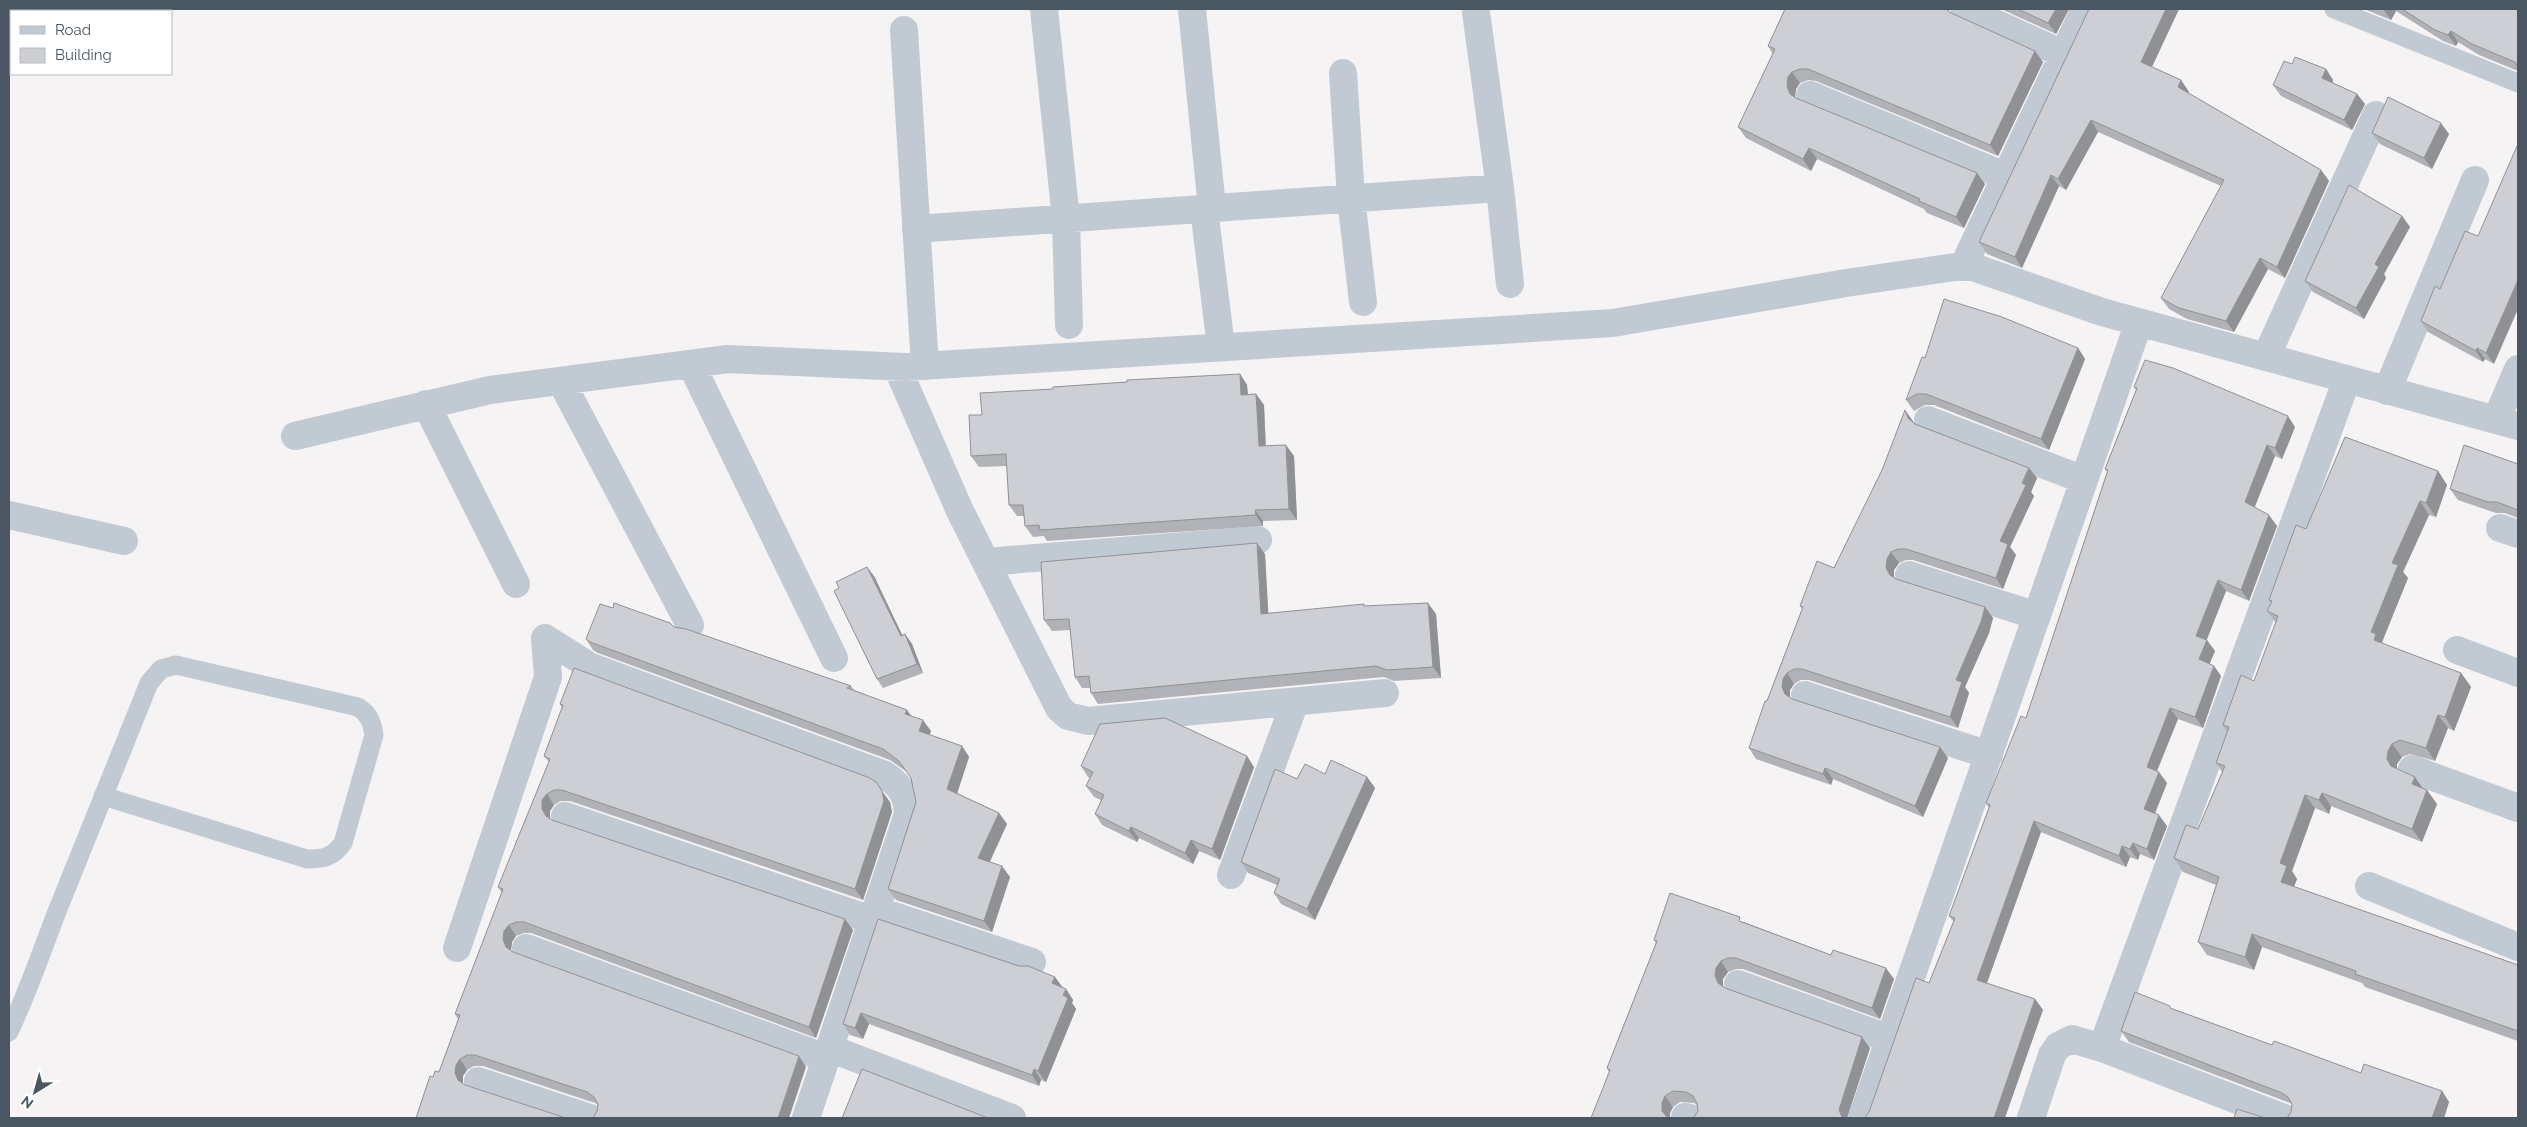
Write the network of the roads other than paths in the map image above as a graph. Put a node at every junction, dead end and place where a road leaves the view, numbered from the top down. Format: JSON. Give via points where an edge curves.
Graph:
{"nodes":[{"id":1,"x":1044,"y":9,"type":"edge"},
{"id":2,"x":1192,"y":9,"type":"edge"},
{"id":3,"x":1964,"y":9,"type":"edge"},
{"id":4,"x":2085,"y":9,"type":"edge"},
{"id":5,"x":2334,"y":9,"type":"edge"},
{"id":6,"x":1476,"y":12,"type":"dead end"},
{"id":7,"x":904,"y":30,"type":"dead end"},
{"id":8,"x":2063,"y":54,"type":"junction"},
{"id":9,"x":1343,"y":73,"type":"dead end"},
{"id":10,"x":2518,"y":83,"type":"edge"},
{"id":11,"x":1810,"y":95,"type":"dead end"},
{"id":12,"x":2376,"y":115,"type":"dead end"},
{"id":13,"x":2005,"y":176,"type":"junction"},
{"id":14,"x":2475,"y":180,"type":"dead end"},
{"id":15,"x":1500,"y":188,"type":"junction"},
{"id":16,"x":1351,"y":198,"type":"junction"},
{"id":17,"x":1208,"y":209,"type":"junction"},
{"id":18,"x":1066,"y":219,"type":"junction"},
{"id":19,"x":916,"y":229,"type":"junction"},
{"id":20,"x":1963,"y":267,"type":"junction"},
{"id":21,"x":1510,"y":284,"type":"dead end"},
{"id":22,"x":1363,"y":302,"type":"dead end"},
{"id":23,"x":2139,"y":322,"type":"junction"},
{"id":24,"x":1068,"y":325,"type":"dead end"},
{"id":25,"x":1221,"y":347,"type":"junction"},
{"id":26,"x":2266,"y":357,"type":"junction"},
{"id":27,"x":691,"y":364,"type":"junction"},
{"id":28,"x":925,"y":366,"type":"junction"},
{"id":29,"x":897,"y":367,"type":"junction"},
{"id":30,"x":2518,"y":369,"type":"edge"},
{"id":31,"x":2347,"y":380,"type":"junction"},
{"id":32,"x":561,"y":381,"type":"junction"},
{"id":33,"x":2388,"y":391,"type":"junction"},
{"id":34,"x":426,"y":404,"type":"junction"},
{"id":35,"x":1928,"y":420,"type":"dead end"},
{"id":36,"x":2507,"y":423,"type":"edge"},
{"id":37,"x":295,"y":436,"type":"dead end"},
{"id":38,"x":2084,"y":480,"type":"junction"},
{"id":39,"x":9,"y":515,"type":"edge"},
{"id":40,"x":1258,"y":540,"type":"dead end"},
{"id":41,"x":124,"y":541,"type":"dead end"},
{"id":42,"x":986,"y":562,"type":"junction"},
{"id":43,"x":1909,"y":575,"type":"dead end"},
{"id":44,"x":516,"y":584,"type":"dead end"},
{"id":45,"x":2037,"y":616,"type":"junction"},
{"id":46,"x":690,"y":625,"type":"dead end"},
{"id":47,"x":2457,"y":650,"type":"dead end"},
{"id":48,"x":834,"y":658,"type":"dead end"},
{"id":49,"x":2518,"y":673,"type":"edge"},
{"id":50,"x":1385,"y":693,"type":"dead end"},
{"id":51,"x":1805,"y":695,"type":"dead end"},
{"id":52,"x":1295,"y":702,"type":"junction"},
{"id":53,"x":1988,"y":755,"type":"junction"},
{"id":54,"x":2412,"y":769,"type":"dead end"},
{"id":55,"x":104,"y":796,"type":"junction"},
{"id":56,"x":2518,"y":808,"type":"edge"},
{"id":57,"x":565,"y":816,"type":"dead end"},
{"id":58,"x":1231,"y":875,"type":"dead end"},
{"id":59,"x":2369,"y":886,"type":"dead end"},
{"id":60,"x":874,"y":915,"type":"junction"},
{"id":61,"x":2518,"y":947,"type":"edge"},
{"id":62,"x":456,"y":948,"type":"dead end"},
{"id":63,"x":526,"y":948,"type":"dead end"},
{"id":64,"x":1032,"y":962,"type":"dead end"},
{"id":65,"x":1738,"y":984,"type":"dead end"},
{"id":66,"x":9,"y":1032,"type":"edge"},
{"id":67,"x":1890,"y":1039,"type":"junction"},
{"id":68,"x":2102,"y":1048,"type":"junction"},
{"id":69,"x":828,"y":1053,"type":"junction"},
{"id":70,"x":478,"y":1081,"type":"dead end"},
{"id":71,"x":590,"y":1118,"type":"edge"},
{"id":72,"x":806,"y":1118,"type":"edge"},
{"id":73,"x":1012,"y":1118,"type":"edge"},
{"id":74,"x":1862,"y":1118,"type":"edge"},
{"id":75,"x":2031,"y":1118,"type":"edge"},
{"id":76,"x":2284,"y":1118,"type":"edge"}],
"edges":[{"from":1,"to":18,"type":"street"},
{"from":2,"to":17,"type":"street"},
{"from":3,"to":8,"type":"street"},
{"from":4,"to":8,"type":"street"},
{"from":5,"to":10,"type":"lane"},
{"from":6,"to":15,"type":"street"},
{"from":7,"to":19,"type":"street"},
{"from":8,"to":13,"type":"street"},
{"from":9,"to":16,"type":"street"},
{"from":11,"to":13,"type":"street"},
{"from":12,"to":26,"type":"street"},
{"from":13,"to":20,"type":"street"},
{"from":14,"to":33,"type":"street"},
{"from":15,"to":16,"type":"street"},
{"from":15,"to":21,"type":"street"},
{"from":16,"to":17,"type":"street"},
{"from":16,"to":22,"type":"street"},
{"from":17,"to":18,"type":"street"},
{"from":17,"to":25,"type":"street"},
{"from":18,"to":19,"type":"street"},
{"from":18,"to":24,"type":"street"},
{"from":19,"to":28,"type":"street"},
{"from":20,"to":23,"type":"street","via":[[1990,272],[2085,307]]},
{"from":20,"to":25,"type":"street","via":[[1846,283],[1630,321]]},
{"from":23,"to":26,"type":"street"},
{"from":23,"to":38,"type":"street"},
{"from":25,"to":28,"type":"street"},
{"from":26,"to":31,"type":"street"},
{"from":27,"to":29,"type":"street","via":[[748,359]]},
{"from":27,"to":32,"type":"street"},
{"from":27,"to":48,"type":"street"},
{"from":28,"to":29,"type":"street"},
{"from":29,"to":42,"type":"street"},
{"from":30,"to":36,"type":"street"},
{"from":31,"to":33,"type":"street"},
{"from":31,"to":68,"type":"street"},
{"from":32,"to":34,"type":"street","via":[[490,390]]},
{"from":32,"to":46,"type":"street"},
{"from":33,"to":36,"type":"street"},
{"from":34,"to":37,"type":"street"},
{"from":34,"to":44,"type":"street"},
{"from":35,"to":38,"type":"street"},
{"from":38,"to":45,"type":"street"},
{"from":39,"to":41,"type":"street"},
{"from":40,"to":42,"type":"street"},
{"from":42,"to":52,"type":"street","via":[[1060,708],[1068,716],[1088,721]]},
{"from":43,"to":45,"type":"street"},
{"from":45,"to":53,"type":"street"},
{"from":47,"to":49,"type":"street"},
{"from":50,"to":52,"type":"street"},
{"from":51,"to":53,"type":"street"},
{"from":52,"to":58,"type":"street"},
{"from":53,"to":67,"type":"street"},
{"from":54,"to":56,"type":"street"},
{"from":55,"to":55,"type":"lane","via":[[149,683],[161,669],[176,665],[358,707],[372,722],[374,735],[343,843],[334,854],[322,859],[307,859]]},
{"from":55,"to":66,"type":"lane"},
{"from":57,"to":60,"type":"street"},
{"from":59,"to":61,"type":"street"},
{"from":60,"to":62,"type":"street","via":[[908,814],[907,798],[898,784],[885,775],[591,667],[545,638],[548,677]]},
{"from":60,"to":64,"type":"street"},
{"from":60,"to":69,"type":"street"},
{"from":63,"to":69,"type":"street"},
{"from":65,"to":67,"type":"street"},
{"from":67,"to":74,"type":"street"},
{"from":68,"to":75,"type":"street","via":[[2072,1040],[2058,1046]]},
{"from":68,"to":76,"type":"street"},
{"from":69,"to":72,"type":"street"},
{"from":69,"to":73,"type":"street"},
{"from":70,"to":71,"type":"street"}]}
